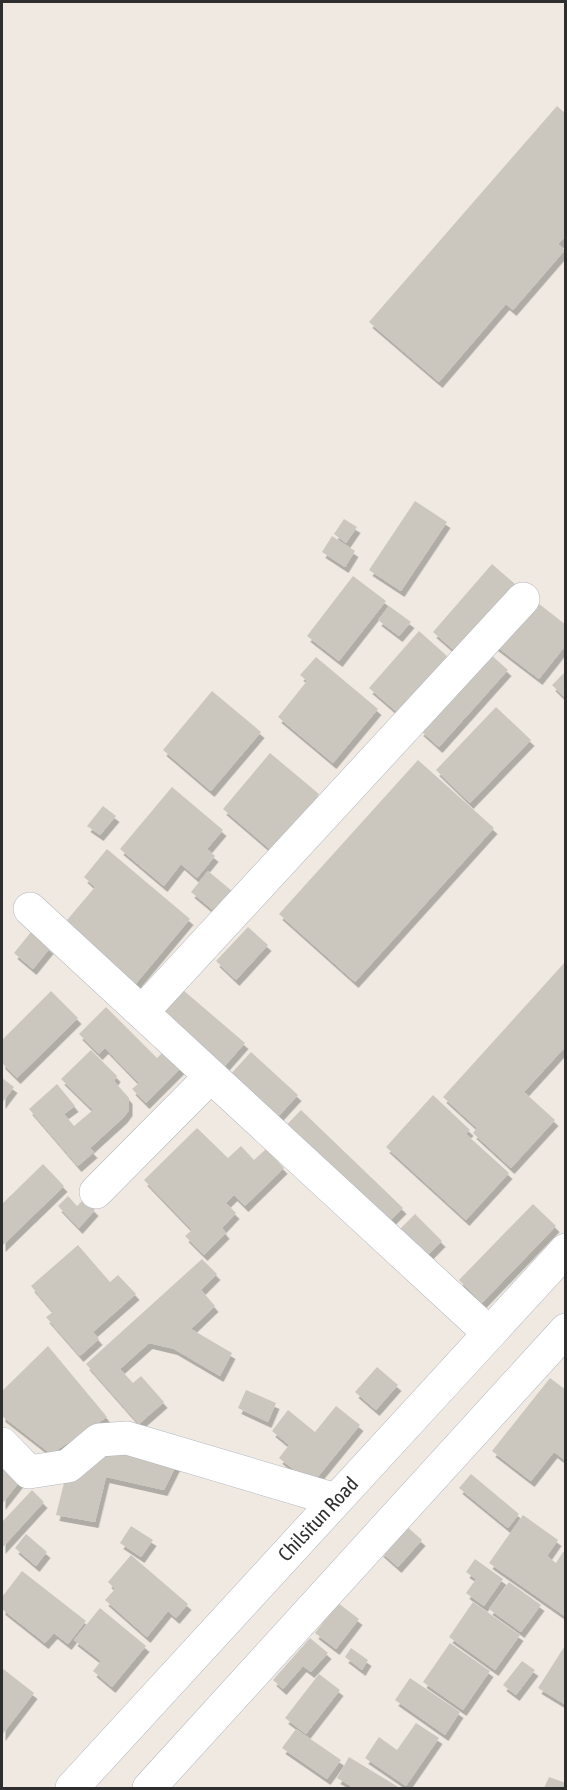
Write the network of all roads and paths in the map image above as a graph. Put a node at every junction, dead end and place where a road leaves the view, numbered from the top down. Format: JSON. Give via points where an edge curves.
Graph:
{"nodes":[{"id":1,"x":523,"y":599,"type":"dead end"},
{"id":2,"x":30,"y":909,"type":"dead end"},
{"id":3,"x":142,"y":1012,"type":"junction"},
{"id":4,"x":211,"y":1076,"type":"junction"},
{"id":5,"x":96,"y":1192,"type":"dead end"},
{"id":6,"x":566,"y":1250,"type":"edge"},
{"id":7,"x":566,"y":1330,"type":"edge"},
{"id":8,"x":489,"y":1333,"type":"junction"},
{"id":9,"x":2,"y":1444,"type":"edge"},
{"id":10,"x":336,"y":1500,"type":"junction"},
{"id":11,"x":72,"y":1788,"type":"edge"},
{"id":12,"x":149,"y":1788,"type":"edge"}],
"edges":[{"from":1,"to":3,"type":"street"},
{"from":2,"to":3,"type":"street"},
{"from":3,"to":4,"type":"street"},
{"from":4,"to":5,"type":"street"},
{"from":4,"to":8,"type":"street"},
{"from":6,"to":8,"type":"street","name":"Chilsitun Road"},
{"from":7,"to":12,"type":"street"},
{"from":8,"to":10,"type":"street","name":"Chilsitun Road"},
{"from":9,"to":10,"type":"street","via":[[29,1472],[68,1466],[99,1440],[127,1438]]},
{"from":10,"to":11,"type":"street","name":"Chilsitun Road"}]}
